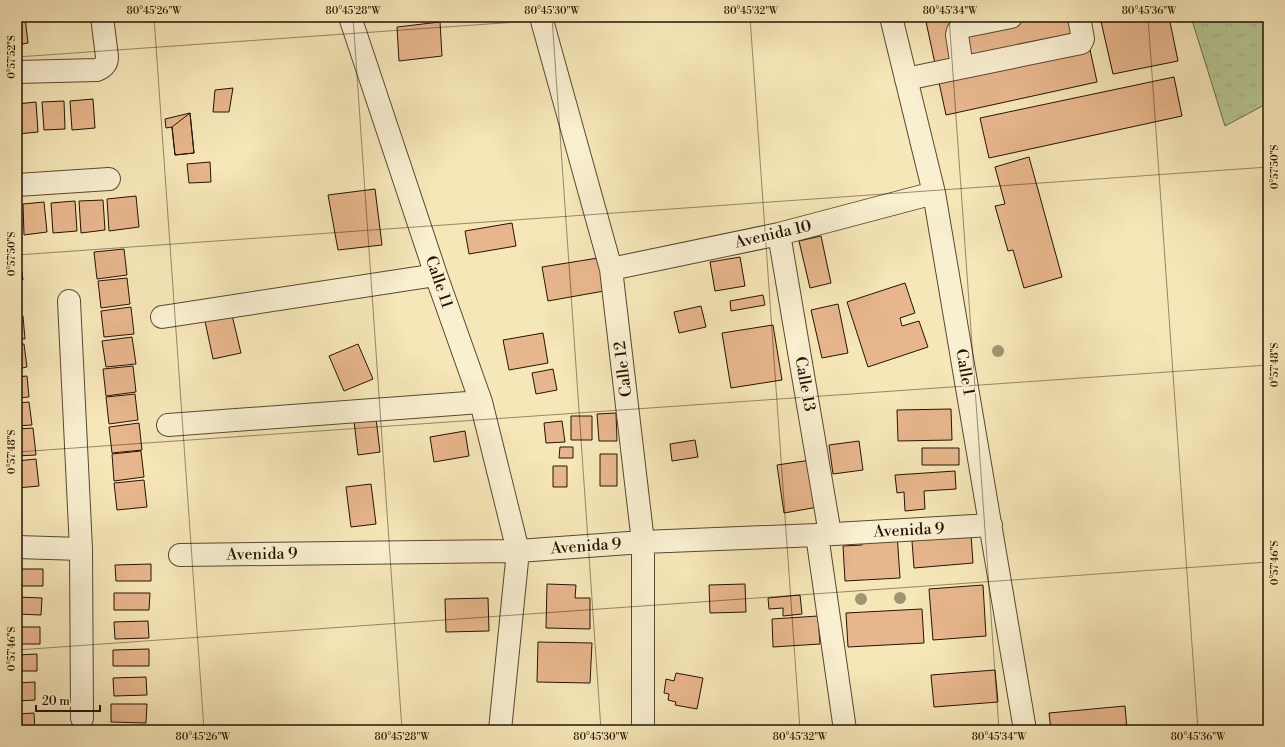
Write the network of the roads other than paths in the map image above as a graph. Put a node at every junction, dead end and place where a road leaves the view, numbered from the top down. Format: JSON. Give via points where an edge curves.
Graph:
{"nodes":[{"id":1,"x":102,"y":17,"type":"edge"},
{"id":2,"x":350,"y":17,"type":"edge"},
{"id":3,"x":542,"y":17,"type":"edge"},
{"id":4,"x":891,"y":17,"type":"edge"},
{"id":5,"x":1011,"y":17,"type":"edge"},
{"id":6,"x":1079,"y":17,"type":"edge"},
{"id":7,"x":962,"y":67,"type":"junction"},
{"id":8,"x":17,"y":72,"type":"edge"},
{"id":9,"x":906,"y":79,"type":"junction"},
{"id":10,"x":109,"y":179,"type":"dead end"},
{"id":11,"x":17,"y":185,"type":"edge"},
{"id":12,"x":934,"y":193,"type":"junction"},
{"id":13,"x":779,"y":234,"type":"junction"},
{"id":14,"x":611,"y":269,"type":"junction"},
{"id":15,"x":436,"y":275,"type":"junction"},
{"id":16,"x":69,"y":301,"type":"dead end"},
{"id":17,"x":162,"y":317,"type":"dead end"},
{"id":18,"x":481,"y":402,"type":"junction"},
{"id":19,"x":168,"y":425,"type":"dead end"},
{"id":20,"x":991,"y":525,"type":"junction"},
{"id":21,"x":824,"y":534,"type":"junction"},
{"id":22,"x":643,"y":542,"type":"junction"},
{"id":23,"x":17,"y":546,"type":"edge"},
{"id":24,"x":81,"y":549,"type":"junction"},
{"id":25,"x":518,"y":551,"type":"junction"},
{"id":26,"x":180,"y":555,"type":"dead end"},
{"id":27,"x":82,"y":718,"type":"dead end"},
{"id":28,"x":500,"y":730,"type":"edge"},
{"id":29,"x":643,"y":730,"type":"edge"},
{"id":30,"x":845,"y":730,"type":"edge"},
{"id":31,"x":1025,"y":730,"type":"edge"}],
"edges":[{"from":1,"to":8,"type":"street","via":[[107,57],[107,63],[103,67],[97,70]]},
{"from":2,"to":15,"type":"street","name":"Calle 11"},
{"from":3,"to":14,"type":"street","name":"Calle 12"},
{"from":4,"to":9,"type":"street","name":"Calle 1"},
{"from":5,"to":7,"type":"street","via":[[961,27],[957,35]]},
{"from":6,"to":7,"type":"street","via":[[1083,39],[1081,44]]},
{"from":7,"to":9,"type":"street"},
{"from":9,"to":12,"type":"street","name":"Calle 1"},
{"from":10,"to":11,"type":"street"},
{"from":12,"to":13,"type":"street","name":"Avenida 10"},
{"from":12,"to":20,"type":"street","name":"Calle 1"},
{"from":13,"to":14,"type":"street","name":"Avenida 10"},
{"from":13,"to":21,"type":"street","name":"Calle 13"},
{"from":14,"to":22,"type":"street","name":"Calle 12"},
{"from":15,"to":17,"type":"street"},
{"from":15,"to":18,"type":"street","name":"Calle 11"},
{"from":16,"to":24,"type":"street"},
{"from":18,"to":19,"type":"street"},
{"from":18,"to":25,"type":"street","name":"Calle 11"},
{"from":20,"to":21,"type":"street","name":"Avenida 9"},
{"from":20,"to":31,"type":"street","name":"Calle 1"},
{"from":21,"to":22,"type":"street","name":"Avenida 9"},
{"from":21,"to":30,"type":"street","name":"Calle 13"},
{"from":22,"to":25,"type":"street","name":"Avenida 9"},
{"from":22,"to":29,"type":"street","name":"Calle 12"},
{"from":23,"to":24,"type":"street"},
{"from":24,"to":27,"type":"street"},
{"from":25,"to":26,"type":"street","name":"Avenida 9"},
{"from":25,"to":28,"type":"street","name":"Calle 11"}]}
